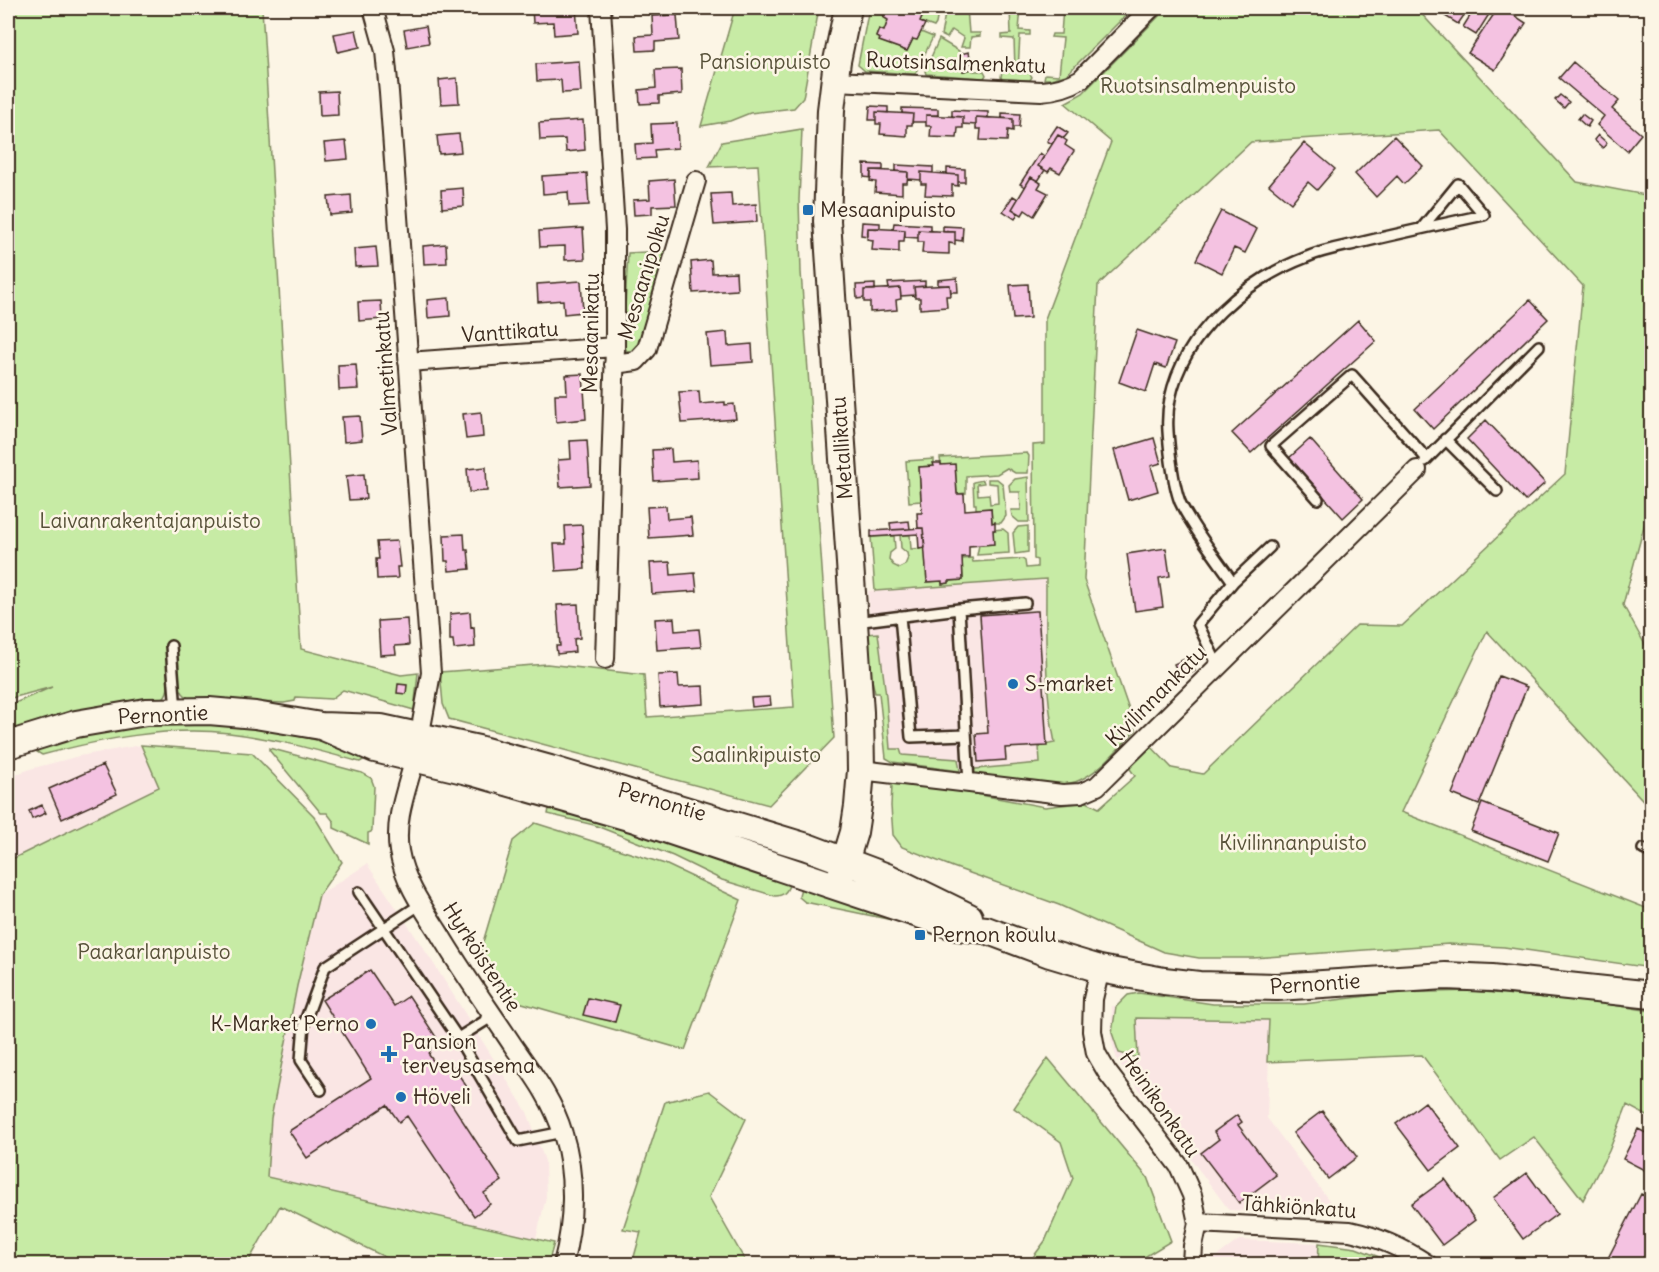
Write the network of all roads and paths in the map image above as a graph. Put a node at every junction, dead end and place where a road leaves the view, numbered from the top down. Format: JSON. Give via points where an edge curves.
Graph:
{"nodes":[{"id":1,"x":373,"y":8,"type":"edge"},
{"id":2,"x":601,"y":8,"type":"edge"},
{"id":3,"x":848,"y":8,"type":"edge"},
{"id":4,"x":1151,"y":8,"type":"edge"},
{"id":5,"x":835,"y":81,"type":"junction"},
{"id":6,"x":696,"y":181,"type":"dead end"},
{"id":7,"x":1422,"y":228,"type":"junction"},
{"id":8,"x":1539,"y":346,"type":"dead end"},
{"id":9,"x":614,"y":356,"type":"junction"},
{"id":10,"x":408,"y":362,"type":"junction"},
{"id":11,"x":1445,"y":439,"type":"junction"},
{"id":12,"x":1422,"y":464,"type":"junction"},
{"id":13,"x":1497,"y":491,"type":"dead end"},
{"id":14,"x":1318,"y":500,"type":"dead end"},
{"id":15,"x":1270,"y":547,"type":"dead end"},
{"id":16,"x":1233,"y":582,"type":"junction"},
{"id":17,"x":1025,"y":603,"type":"dead end"},
{"id":18,"x":959,"y":609,"type":"junction"},
{"id":19,"x":900,"y":616,"type":"junction"},
{"id":20,"x":853,"y":622,"type":"junction"},
{"id":21,"x":171,"y":646,"type":"dead end"},
{"id":22,"x":605,"y":659,"type":"dead end"},
{"id":23,"x":1218,"y":666,"type":"junction"},
{"id":24,"x":176,"y":711,"type":"junction"},
{"id":25,"x":966,"y":735,"type":"junction"},
{"id":26,"x":8,"y":745,"type":"edge"},
{"id":27,"x":417,"y":748,"type":"junction"},
{"id":28,"x":861,"y":770,"type":"junction"},
{"id":29,"x":969,"y":783,"type":"junction"},
{"id":30,"x":846,"y":861,"type":"junction"},
{"id":31,"x":838,"y":886,"type":"junction"},
{"id":32,"x":359,"y":892,"type":"dead end"},
{"id":33,"x":421,"y":904,"type":"junction"},
{"id":34,"x":385,"y":929,"type":"junction"},
{"id":35,"x":986,"y":930,"type":"junction"},
{"id":36,"x":1100,"y":969,"type":"junction"},
{"id":37,"x":1652,"y":995,"type":"edge"},
{"id":38,"x":493,"y":1016,"type":"junction"},
{"id":39,"x":458,"y":1038,"type":"junction"},
{"id":40,"x":321,"y":1090,"type":"dead end"},
{"id":41,"x":563,"y":1132,"type":"junction"},
{"id":42,"x":1198,"y":1222,"type":"junction"},
{"id":43,"x":563,"y":1264,"type":"edge"},
{"id":44,"x":1192,"y":1264,"type":"edge"},
{"id":45,"x":1427,"y":1264,"type":"edge"}],
"edges":[{"from":1,"to":10,"type":"street","name":"Valmetinkatu","via":[[385,51]]},
{"from":2,"to":9,"type":"street","name":"Mesaanikatu","via":[[615,230]]},
{"from":3,"to":5,"type":"street","name":"Metallikatu"},
{"from":4,"to":5,"type":"street","name":"Ruotsinsalmenkatu","via":[[1081,79],[1056,90]]},
{"from":5,"to":20,"type":"street","name":"Metallikatu","via":[[827,221]]},
{"from":6,"to":9,"type":"street","name":"Mesaanipolku","via":[[647,349],[636,362]]},
{"from":7,"to":7,"type":"lane","via":[[1458,184],[1484,215],[1473,217]]},
{"from":7,"to":16,"type":"lane","via":[[1308,256],[1272,272],[1216,317],[1182,366],[1173,386],[1168,418],[1175,486],[1187,514]]},
{"from":8,"to":11,"type":"lane"},
{"from":9,"to":10,"type":"street","name":"Vanttikatu"},
{"from":9,"to":22,"type":"street","name":"Mesaanikatu"},
{"from":10,"to":27,"type":"street","name":"Valmetinkatu","via":[[431,673]]},
{"from":11,"to":12,"type":"lane"},
{"from":11,"to":13,"type":"lane"},
{"from":12,"to":14,"type":"lane","via":[[1352,375],[1271,446]]},
{"from":12,"to":23,"type":"street","name":"Kivilinnankatu"},
{"from":15,"to":16,"type":"lane"},
{"from":16,"to":23,"type":"lane","via":[[1198,624]]},
{"from":17,"to":18,"type":"lane"},
{"from":18,"to":19,"type":"lane"},
{"from":18,"to":25,"type":"lane"},
{"from":19,"to":20,"type":"lane"},
{"from":19,"to":25,"type":"lane","via":[[910,738]]},
{"from":20,"to":28,"type":"street","name":"Metallikatu"},
{"from":21,"to":24,"type":"lane"},
{"from":23,"to":29,"type":"street","name":"Kivilinnankatu","via":[[1097,786],[1081,793],[1062,794]]},
{"from":24,"to":26,"type":"street","name":"Pernontie","via":[[76,724]]},
{"from":24,"to":27,"type":"street","name":"Pernontie","via":[[255,715],[321,726],[355,742]]},
{"from":25,"to":29,"type":"lane"},
{"from":27,"to":30,"type":"street","name":"Pernontie","via":[[478,749],[712,817]]},
{"from":27,"to":31,"type":"street","name":"Pernontie","via":[[472,772],[601,809]]},
{"from":27,"to":33,"type":"street","name":"Hyrköistentie","via":[[400,810],[398,834],[403,867]]},
{"from":28,"to":29,"type":"street","name":"Kivilinnankatu"},
{"from":28,"to":30,"type":"street","name":"Metallikatu","via":[[856,822]]},
{"from":30,"to":31,"type":"street","name":"Metallikatu"},
{"from":30,"to":35,"type":"street","name":"Pernontie","via":[[967,915]]},
{"from":31,"to":35,"type":"street","name":"Pernontie","via":[[957,927]]},
{"from":32,"to":34,"type":"lane"},
{"from":33,"to":34,"type":"lane"},
{"from":33,"to":38,"type":"street","name":"Hyrköistentie"},
{"from":34,"to":39,"type":"lane"},
{"from":34,"to":40,"type":"lane","via":[[325,968],[304,1024],[301,1059]]},
{"from":35,"to":36,"type":"street","name":"Pernontie"},
{"from":36,"to":37,"type":"street","name":"Pernontie","via":[[1164,981],[1232,987],[1446,976]]},
{"from":36,"to":42,"type":"street","name":"Heinikonkatu","via":[[1093,999],[1096,1053],[1179,1167],[1192,1195]]},
{"from":38,"to":39,"type":"lane"},
{"from":38,"to":41,"type":"street","name":"Hyrköistentie","via":[[544,1091]]},
{"from":39,"to":41,"type":"lane","via":[[518,1142]]},
{"from":41,"to":43,"type":"street","name":"Hyrköistentie","via":[[572,1193]]},
{"from":42,"to":44,"type":"street","name":"Heinikonkatu"},
{"from":42,"to":45,"type":"street","name":"Tähkiönkatu","via":[[1350,1231],[1370,1235]]}]}
